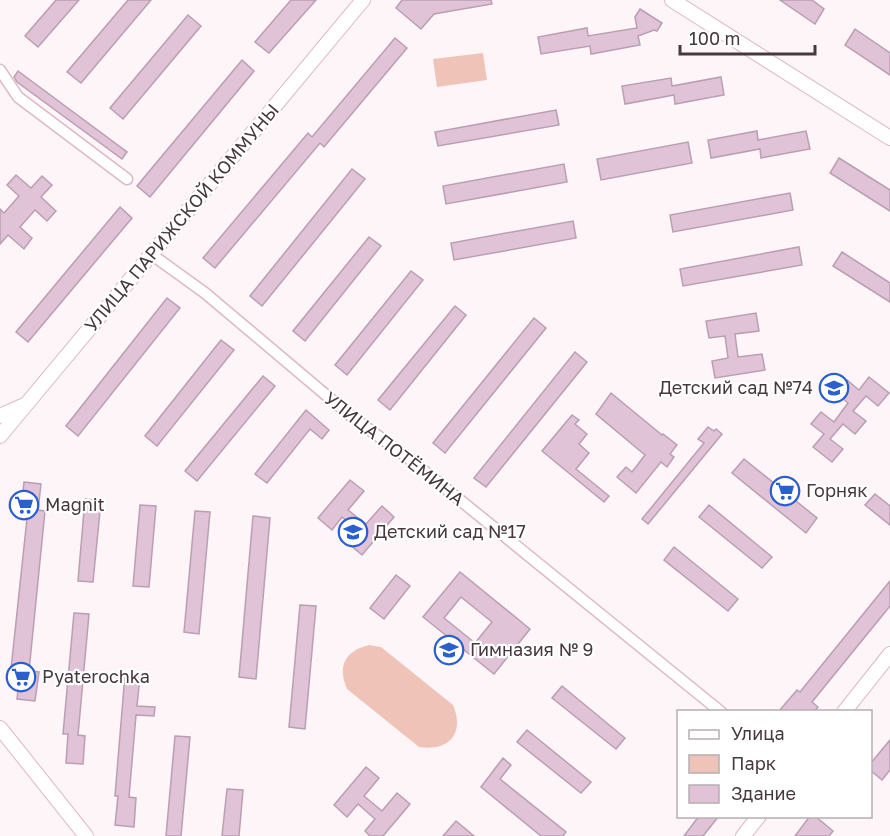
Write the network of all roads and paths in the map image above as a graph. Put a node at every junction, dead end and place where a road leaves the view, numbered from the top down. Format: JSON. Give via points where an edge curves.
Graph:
{"nodes":[{"id":1,"x":363,"y":0,"type":"edge"},
{"id":2,"x":672,"y":0,"type":"edge"},
{"id":3,"x":0,"y":70,"type":"edge"},
{"id":4,"x":890,"y":138,"type":"edge"},
{"id":5,"x":127,"y":179,"type":"dead end"},
{"id":6,"x":151,"y":254,"type":"junction"},
{"id":7,"x":27,"y":404,"type":"junction"},
{"id":8,"x":0,"y":416,"type":"edge"},
{"id":9,"x":0,"y":436,"type":"edge"},
{"id":10,"x":890,"y":654,"type":"edge"},
{"id":11,"x":721,"y":710,"type":"edge"},
{"id":12,"x":845,"y":710,"type":"edge"},
{"id":13,"x":0,"y":728,"type":"edge"},
{"id":14,"x":757,"y":818,"type":"edge"},
{"id":15,"x":86,"y":836,"type":"edge"},
{"id":16,"x":743,"y":836,"type":"edge"}],
"edges":[{"from":1,"to":6,"type":"main road","name":"УЛИЦА ПАРИЖСКОЙ КОММУНЫ"},
{"from":2,"to":4,"type":"main road"},
{"from":3,"to":5,"type":"street","via":[[18,97]]},
{"from":6,"to":7,"type":"main road","name":"УЛИЦА ПАРИЖСКОЙ КОММУНЫ"},
{"from":6,"to":11,"type":"street","name":"УЛИЦА ПОТЁМИНА"},
{"from":7,"to":8,"type":"main road"},
{"from":7,"to":9,"type":"main road","name":"УЛИЦА ПАРИЖСКОЙ КОММУНЫ"},
{"from":10,"to":12,"type":"main road"},
{"from":13,"to":15,"type":"main road"},
{"from":14,"to":16,"type":"main road"}]}
